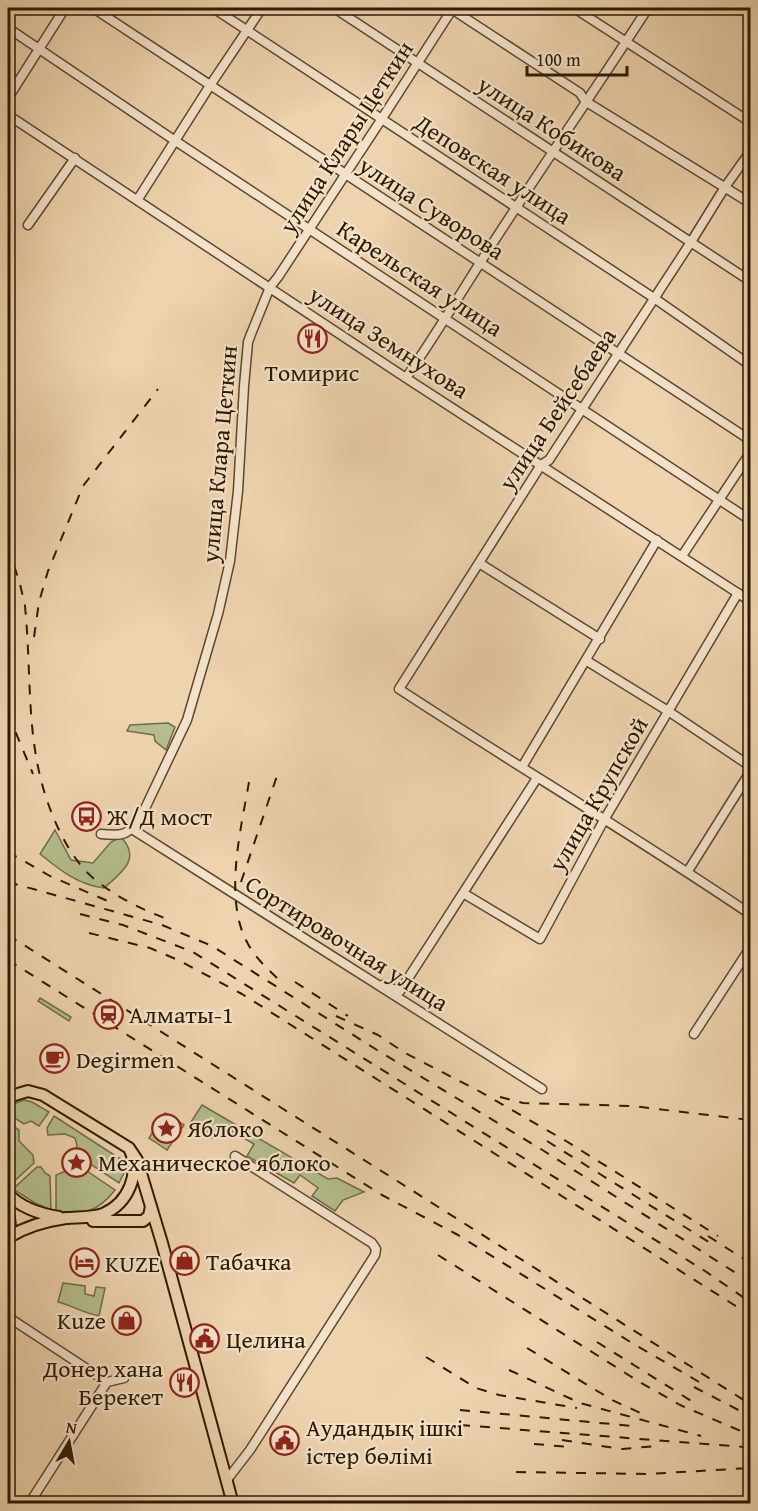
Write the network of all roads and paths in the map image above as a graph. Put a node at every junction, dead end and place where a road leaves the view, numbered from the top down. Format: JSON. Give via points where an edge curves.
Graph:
{"nodes":[{"id":1,"x":65,"y":8,"type":"edge"},
{"id":2,"x":93,"y":8,"type":"edge"},
{"id":3,"x":213,"y":8,"type":"edge"},
{"id":4,"x":262,"y":8,"type":"edge"},
{"id":5,"x":334,"y":8,"type":"edge"},
{"id":6,"x":452,"y":8,"type":"edge"},
{"id":7,"x":574,"y":8,"type":"edge"},
{"id":8,"x":648,"y":8,"type":"edge"},
{"id":9,"x":8,"y":28,"type":"edge"},
{"id":10,"x":248,"y":31,"type":"junction"},
{"id":11,"x":626,"y":42,"type":"junction"},
{"id":12,"x":38,"y":49,"type":"junction"},
{"id":13,"x":417,"y":63,"type":"junction"},
{"id":14,"x":211,"y":84,"type":"junction"},
{"id":15,"x":8,"y":98,"type":"edge"},
{"id":16,"x":585,"y":101,"type":"junction"},
{"id":17,"x":8,"y":115,"type":"edge"},
{"id":18,"x":381,"y":120,"type":"junction"},
{"id":19,"x":750,"y":122,"type":"edge"},
{"id":20,"x":174,"y":140,"type":"junction"},
{"id":21,"x":553,"y":152,"type":"junction"},
{"id":22,"x":750,"y":152,"type":"edge"},
{"id":23,"x":75,"y":158,"type":"junction"},
{"id":24,"x":345,"y":174,"type":"junction"},
{"id":25,"x":725,"y":187,"type":"junction"},
{"id":26,"x":138,"y":199,"type":"junction"},
{"id":27,"x":750,"y":203,"type":"edge"},
{"id":28,"x":517,"y":207,"type":"junction"},
{"id":29,"x":28,"y":225,"type":"dead end"},
{"id":30,"x":309,"y":228,"type":"junction"},
{"id":31,"x":691,"y":242,"type":"junction"},
{"id":32,"x":480,"y":263,"type":"junction"},
{"id":33,"x":750,"y":281,"type":"edge"},
{"id":34,"x":270,"y":287,"type":"junction"},
{"id":35,"x":654,"y":298,"type":"junction"},
{"id":36,"x":447,"y":318,"type":"junction"},
{"id":37,"x":619,"y":353,"type":"junction"},
{"id":38,"x":750,"y":365,"type":"edge"},
{"id":39,"x":406,"y":378,"type":"junction"},
{"id":40,"x":584,"y":409,"type":"junction"},
{"id":41,"x":750,"y":440,"type":"edge"},
{"id":42,"x":750,"y":453,"type":"edge"},
{"id":43,"x":541,"y":465,"type":"junction"},
{"id":44,"x":720,"y":499,"type":"junction"},
{"id":45,"x":750,"y":520,"type":"edge"},
{"id":46,"x":657,"y":540,"type":"junction"},
{"id":47,"x":682,"y":556,"type":"junction"},
{"id":48,"x":479,"y":563,"type":"junction"},
{"id":49,"x":738,"y":593,"type":"junction"},
{"id":50,"x":750,"y":601,"type":"edge"},
{"id":51,"x":600,"y":639,"type":"junction"},
{"id":52,"x":587,"y":661,"type":"junction"},
{"id":53,"x":668,"y":711,"type":"junction"},
{"id":54,"x":750,"y":766,"type":"edge"},
{"id":55,"x":522,"y":767,"type":"junction"},
{"id":56,"x":750,"y":772,"type":"edge"},
{"id":57,"x":537,"y":778,"type":"junction"},
{"id":58,"x":604,"y":820,"type":"junction"},
{"id":59,"x":132,"y":830,"type":"junction"},
{"id":60,"x":101,"y":834,"type":"dead end"},
{"id":61,"x":688,"y":871,"type":"junction"},
{"id":62,"x":463,"y":893,"type":"junction"},
{"id":63,"x":750,"y":914,"type":"edge"},
{"id":64,"x":750,"y":948,"type":"edge"},
{"id":65,"x":369,"y":981,"type":"junction"},
{"id":66,"x":694,"y":1034,"type":"dead end"},
{"id":67,"x":542,"y":1089,"type":"dead end"},
{"id":68,"x":12,"y":1095,"type":"edge"},
{"id":69,"x":8,"y":1102,"type":"edge"},
{"id":70,"x":129,"y":1148,"type":"junction"},
{"id":71,"x":235,"y":1156,"type":"dead end"},
{"id":72,"x":8,"y":1194,"type":"edge"},
{"id":73,"x":151,"y":1206,"type":"junction"},
{"id":74,"x":8,"y":1209,"type":"edge"},
{"id":75,"x":66,"y":1218,"type":"junction"},
{"id":76,"x":125,"y":1222,"type":"junction"},
{"id":77,"x":8,"y":1238,"type":"edge"},
{"id":78,"x":162,"y":1243,"type":"junction"},
{"id":79,"x":8,"y":1317,"type":"edge"},
{"id":80,"x":124,"y":1378,"type":"dead end"},
{"id":81,"x":106,"y":1382,"type":"junction"},
{"id":82,"x":226,"y":1480,"type":"junction"},
{"id":83,"x":8,"y":1498,"type":"edge"},
{"id":84,"x":17,"y":1503,"type":"edge"},
{"id":85,"x":29,"y":1503,"type":"edge"},
{"id":86,"x":233,"y":1503,"type":"edge"}],
"edges":[{"from":1,"to":12,"type":"street"},
{"from":2,"to":14,"type":"street","name":"улица Суворова"},
{"from":3,"to":10,"type":"street","name":"Деповская улица"},
{"from":4,"to":10,"type":"street"},
{"from":5,"to":13,"type":"street","name":"улица Кобикова"},
{"from":6,"to":13,"type":"street","name":"улица Клары Цеткин"},
{"from":6,"to":16,"type":"street","via":[[580,93]]},
{"from":7,"to":11,"type":"street"},
{"from":8,"to":11,"type":"street"},
{"from":9,"to":12,"type":"street","name":"Карельская улица"},
{"from":10,"to":14,"type":"street"},
{"from":10,"to":18,"type":"street","name":"Деповская улица"},
{"from":11,"to":16,"type":"street"},
{"from":11,"to":19,"type":"street"},
{"from":12,"to":15,"type":"street"},
{"from":12,"to":20,"type":"street","name":"Карельская улица"},
{"from":13,"to":18,"type":"street","name":"улица Клары Цеткин"},
{"from":13,"to":21,"type":"street","name":"улица Кобикова"},
{"from":14,"to":20,"type":"street"},
{"from":14,"to":24,"type":"street","name":"улица Суворова"},
{"from":16,"to":21,"type":"street"},
{"from":16,"to":25,"type":"street"},
{"from":17,"to":23,"type":"street","name":"улица Земнухова"},
{"from":18,"to":24,"type":"street","name":"улица Клары Цеткин"},
{"from":18,"to":28,"type":"street","name":"Деповская улица"},
{"from":20,"to":26,"type":"street"},
{"from":20,"to":30,"type":"street","name":"Карельская улица"},
{"from":21,"to":28,"type":"street"},
{"from":21,"to":31,"type":"street","name":"улица Кобикова"},
{"from":22,"to":25,"type":"street","name":"улица Бейсебаева"},
{"from":23,"to":26,"type":"street","name":"улица Земнухова"},
{"from":23,"to":29,"type":"street"},
{"from":24,"to":30,"type":"street","name":"улица Клары Цеткин"},
{"from":24,"to":32,"type":"street","name":"улица Суворова"},
{"from":25,"to":27,"type":"street"},
{"from":25,"to":31,"type":"street","name":"улица Бейсебаева"},
{"from":26,"to":34,"type":"street","name":"улица Земнухова"},
{"from":28,"to":32,"type":"street"},
{"from":28,"to":35,"type":"street","name":"Деповская улица"},
{"from":30,"to":34,"type":"street","name":"улица Клары Цеткин"},
{"from":30,"to":36,"type":"street","name":"Карельская улица"},
{"from":31,"to":33,"type":"street","name":"улица Кобикова"},
{"from":31,"to":35,"type":"street","name":"улица Бейсебаева"},
{"from":32,"to":36,"type":"street"},
{"from":32,"to":37,"type":"street","name":"улица Суворова"},
{"from":34,"to":39,"type":"street","name":"улица Земнухова"},
{"from":34,"to":59,"type":"street","name":"улица Клара Цеткин","via":[[248,342],[234,537],[218,614],[187,720]]},
{"from":35,"to":37,"type":"street","name":"улица Бейсебаева"},
{"from":35,"to":38,"type":"street","name":"Деповская улица"},
{"from":36,"to":39,"type":"street"},
{"from":36,"to":40,"type":"street","name":"Карельская улица"},
{"from":37,"to":40,"type":"street","name":"улица Бейсебаева"},
{"from":37,"to":41,"type":"street","name":"улица Суворова"},
{"from":39,"to":43,"type":"street","name":"улица Земнухова"},
{"from":40,"to":43,"type":"street","name":"улица Бейсебаева","via":[[549,460]]},
{"from":40,"to":44,"type":"street","name":"Карельская улица"},
{"from":42,"to":44,"type":"street"},
{"from":43,"to":46,"type":"street","name":"улица Земнухова"},
{"from":43,"to":48,"type":"street","name":"улица Бейсебаева"},
{"from":44,"to":45,"type":"street","name":"Карельская улица"},
{"from":44,"to":47,"type":"street"},
{"from":46,"to":47,"type":"street","name":"улица Земнухова"},
{"from":46,"to":51,"type":"street"},
{"from":47,"to":49,"type":"street","name":"улица Земнухова"},
{"from":48,"to":51,"type":"street"},
{"from":48,"to":55,"type":"street","name":"улица Бейсебаева","via":[[399,689]]},
{"from":49,"to":50,"type":"street","name":"улица Земнухова"},
{"from":49,"to":53,"type":"street","name":"улица Крупской"},
{"from":51,"to":52,"type":"street"},
{"from":52,"to":53,"type":"street"},
{"from":52,"to":55,"type":"street"},
{"from":53,"to":54,"type":"street"},
{"from":53,"to":58,"type":"street","name":"улица Крупской"},
{"from":55,"to":57,"type":"street"},
{"from":56,"to":61,"type":"street"},
{"from":57,"to":58,"type":"street"},
{"from":57,"to":62,"type":"street"},
{"from":58,"to":61,"type":"street"},
{"from":58,"to":62,"type":"street","name":"улица Крупской","via":[[540,939]]},
{"from":59,"to":60,"type":"street"},
{"from":59,"to":65,"type":"street","name":"Сортировочная улица"},
{"from":61,"to":63,"type":"street"},
{"from":62,"to":65,"type":"street","via":[[400,991]]},
{"from":64,"to":66,"type":"street"},
{"from":65,"to":67,"type":"street","name":"Сортировочная улица"},
{"from":68,"to":69,"type":"main road"},
{"from":68,"to":70,"type":"main road","via":[[28,1091],[43,1095]]},
{"from":70,"to":73,"type":"main road","via":[[137,1160]]},
{"from":70,"to":75,"type":"main road","via":[[135,1170],[122,1199],[102,1214]]},
{"from":71,"to":82,"type":"street","via":[[376,1249],[250,1450]]},
{"from":72,"to":75,"type":"main road","via":[[34,1211]]},
{"from":73,"to":76,"type":"main road","via":[[147,1219]]},
{"from":73,"to":78,"type":"main road"},
{"from":74,"to":77,"type":"main road"},
{"from":75,"to":76,"type":"main road"},
{"from":75,"to":77,"type":"main road","via":[[30,1226]]},
{"from":76,"to":78,"type":"main road","via":[[148,1227]]},
{"from":78,"to":82,"type":"main road"},
{"from":79,"to":81,"type":"street"},
{"from":80,"to":81,"type":"street"},
{"from":81,"to":85,"type":"street"},
{"from":82,"to":86,"type":"main road"},
{"from":83,"to":84,"type":"street"}]}
